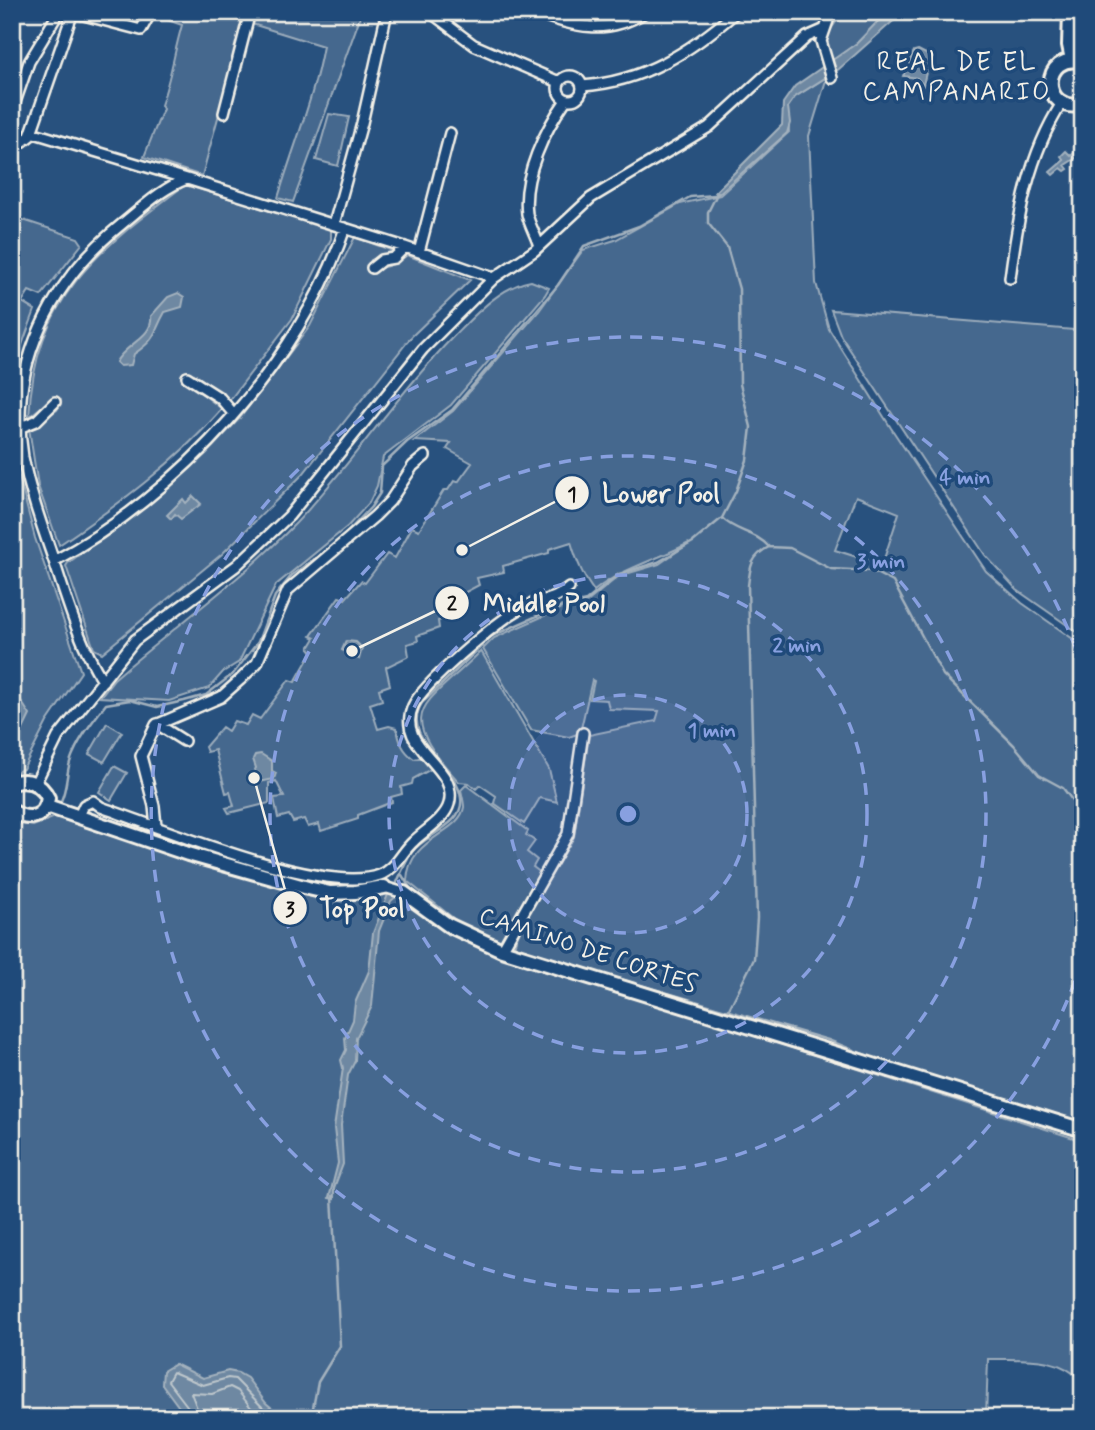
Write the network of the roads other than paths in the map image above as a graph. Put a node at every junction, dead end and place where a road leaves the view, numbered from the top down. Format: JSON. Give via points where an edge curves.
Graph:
{"nodes":[{"id":1,"x":59,"y":12,"type":"edge"},
{"id":2,"x":73,"y":12,"type":"edge"},
{"id":3,"x":150,"y":12,"type":"edge"},
{"id":4,"x":250,"y":12,"type":"edge"},
{"id":5,"x":387,"y":12,"type":"edge"},
{"id":6,"x":430,"y":12,"type":"edge"},
{"id":7,"x":534,"y":12,"type":"edge"},
{"id":8,"x":645,"y":12,"type":"edge"},
{"id":9,"x":736,"y":12,"type":"edge"},
{"id":10,"x":831,"y":12,"type":"edge"},
{"id":11,"x":1070,"y":12,"type":"edge"},
{"id":12,"x":823,"y":30,"type":"junction"},
{"id":13,"x":1077,"y":61,"type":"edge"},
{"id":14,"x":832,"y":78,"type":"dead end"},
{"id":15,"x":559,"y":82,"type":"junction"},
{"id":16,"x":582,"y":86,"type":"junction"},
{"id":17,"x":566,"y":100,"type":"junction"},
{"id":18,"x":1062,"y":103,"type":"junction"},
{"id":19,"x":1083,"y":104,"type":"edge"},
{"id":20,"x":12,"y":111,"type":"edge"},
{"id":21,"x":224,"y":113,"type":"dead end"},
{"id":22,"x":31,"y":132,"type":"junction"},
{"id":23,"x":450,"y":133,"type":"dead end"},
{"id":24,"x":12,"y":142,"type":"edge"},
{"id":25,"x":187,"y":179,"type":"junction"},
{"id":26,"x":334,"y":224,"type":"junction"},
{"id":27,"x":345,"y":228,"type":"junction"},
{"id":28,"x":540,"y":246,"type":"junction"},
{"id":29,"x":405,"y":247,"type":"junction"},
{"id":30,"x":419,"y":251,"type":"junction"},
{"id":31,"x":372,"y":268,"type":"dead end"},
{"id":32,"x":495,"y":278,"type":"junction"},
{"id":33,"x":1010,"y":278,"type":"dead end"},
{"id":34,"x":187,"y":377,"type":"dead end"},
{"id":35,"x":55,"y":402,"type":"dead end"},
{"id":36,"x":233,"y":413,"type":"junction"},
{"id":37,"x":21,"y":427,"type":"junction"},
{"id":38,"x":425,"y":456,"type":"dead end"},
{"id":39,"x":54,"y":561,"type":"junction"},
{"id":40,"x":569,"y":587,"type":"dead end"},
{"id":41,"x":103,"y":681,"type":"junction"},
{"id":42,"x":157,"y":724,"type":"junction"},
{"id":43,"x":583,"y":733,"type":"dead end"},
{"id":44,"x":184,"y":741,"type":"dead end"},
{"id":45,"x":12,"y":783,"type":"edge"},
{"id":46,"x":35,"y":784,"type":"junction"},
{"id":47,"x":47,"y":806,"type":"junction"},
{"id":48,"x":12,"y":811,"type":"edge"},
{"id":49,"x":81,"y":813,"type":"junction"},
{"id":50,"x":156,"y":826,"type":"junction"},
{"id":51,"x":384,"y":887,"type":"joint"},
{"id":52,"x":404,"y":893,"type":"joint"},
{"id":53,"x":502,"y":950,"type":"junction"},
{"id":54,"x":1083,"y":1130,"type":"edge"}],
"edges":[{"from":1,"to":20,"type":"street","via":[[29,62]]},
{"from":2,"to":3,"type":"street","via":[[141,30]]},
{"from":2,"to":22,"type":"street"},
{"from":4,"to":21,"type":"street"},
{"from":5,"to":26,"type":"street"},
{"from":6,"to":15,"type":"street","via":[[474,45]]},
{"from":7,"to":8,"type":"street","via":[[584,29],[617,26]]},
{"from":9,"to":16,"type":"street","via":[[660,67],[603,85]]},
{"from":10,"to":12,"type":"street"},
{"from":11,"to":13,"type":"street","via":[[1069,45]]},
{"from":12,"to":14,"type":"street","via":[[821,41]]},
{"from":12,"to":28,"type":"street","via":[[807,37],[709,127],[591,198]]},
{"from":13,"to":18,"type":"street","via":[[1061,63],[1051,78],[1053,95]]},
{"from":15,"to":16,"type":"street","via":[[574,77]]},
{"from":15,"to":17,"type":"street","via":[[558,93]]},
{"from":16,"to":17,"type":"street","via":[[578,98]]},
{"from":17,"to":28,"type":"street","via":[[534,160],[527,214]]},
{"from":18,"to":19,"type":"street"},
{"from":18,"to":33,"type":"street","via":[[1037,152],[1022,200]]},
{"from":22,"to":24,"type":"street","via":[[24,142]]},
{"from":22,"to":25,"type":"street"},
{"from":23,"to":30,"type":"street"},
{"from":25,"to":26,"type":"street"},
{"from":25,"to":37,"type":"street","via":[[174,183],[110,234],[61,288],[31,345],[20,401]]},
{"from":26,"to":27,"type":"street"},
{"from":27,"to":29,"type":"street"},
{"from":27,"to":36,"type":"street","via":[[296,333]]},
{"from":28,"to":32,"type":"street"},
{"from":29,"to":30,"type":"street"},
{"from":29,"to":31,"type":"street"},
{"from":30,"to":32,"type":"street"},
{"from":32,"to":41,"type":"street","via":[[423,349],[289,516],[236,566],[135,640]]},
{"from":34,"to":36,"type":"street","via":[[220,398]]},
{"from":35,"to":37,"type":"street","via":[[36,421]]},
{"from":36,"to":39,"type":"street","via":[[193,458],[132,510]]},
{"from":37,"to":39,"type":"street","via":[[23,456]]},
{"from":38,"to":42,"type":"street","via":[[382,509],[288,590],[257,663],[240,680],[221,697]]},
{"from":39,"to":41,"type":"street","via":[[87,656]]},
{"from":40,"to":50,"type":"street","via":[[558,598],[522,608],[480,636],[418,698],[410,731],[447,783],[450,802],[443,815],[383,874],[346,881],[323,878]]},
{"from":41,"to":46,"type":"street","via":[[58,737]]},
{"from":42,"to":44,"type":"street"},
{"from":42,"to":50,"type":"street","via":[[141,755]]},
{"from":43,"to":53,"type":"street","via":[[568,834]]},
{"from":45,"to":46,"type":"street"},
{"from":46,"to":47,"type":"street","via":[[44,790]]},
{"from":47,"to":48,"type":"street","via":[[36,817]]},
{"from":47,"to":49,"type":"street","name":"CAMINO DE CORTES"},
{"from":49,"to":50,"type":"street","via":[[93,801]]},
{"from":49,"to":51,"type":"street","name":"CAMINO DE CORTES","via":[[188,854],[308,888],[355,892]]},
{"from":51,"to":52,"type":"street","name":"CAMINO DE CORTES"},
{"from":52,"to":53,"type":"street","name":"CAMINO DE CORTES","via":[[448,925]]},
{"from":53,"to":54,"type":"street","name":"CAMINO DE CORTES"}]}
